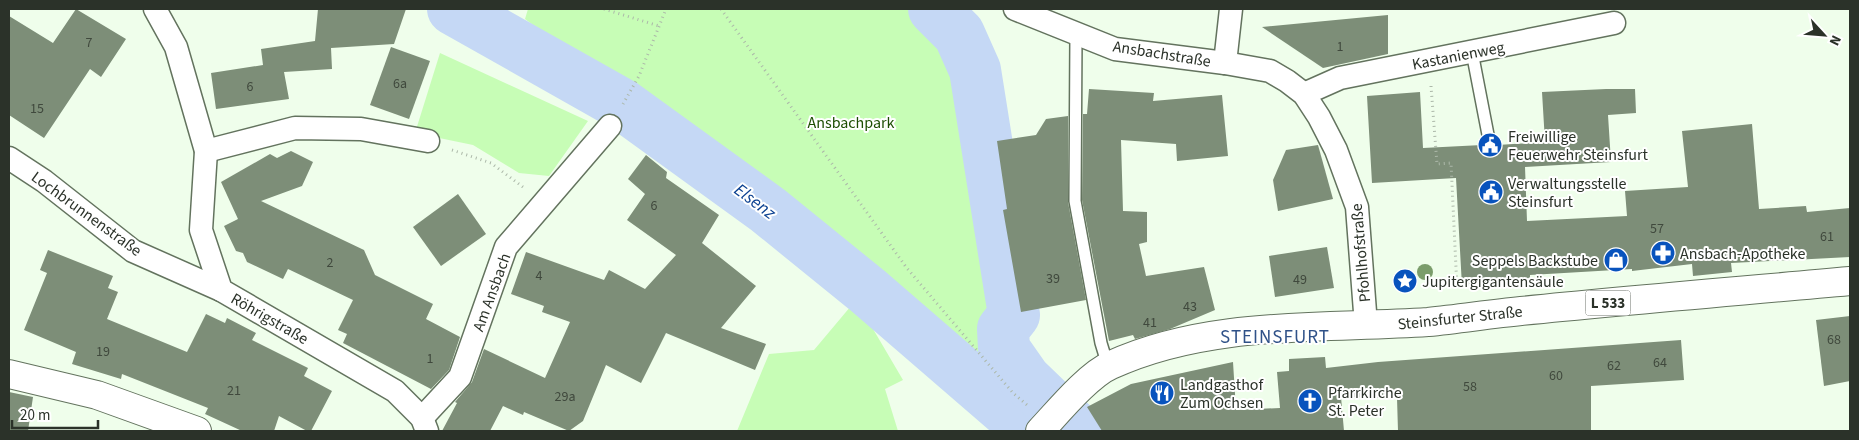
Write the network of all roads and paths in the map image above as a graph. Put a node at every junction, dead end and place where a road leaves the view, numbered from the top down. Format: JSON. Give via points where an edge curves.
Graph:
{"nodes":[{"id":1,"x":155,"y":9,"type":"edge"},
{"id":2,"x":604,"y":9,"type":"edge"},
{"id":3,"x":666,"y":9,"type":"edge"},
{"id":4,"x":721,"y":9,"type":"edge"},
{"id":5,"x":1015,"y":9,"type":"edge"},
{"id":6,"x":1231,"y":9,"type":"edge"},
{"id":7,"x":1614,"y":23,"type":"dead end"},
{"id":8,"x":659,"y":26,"type":"junction"},
{"id":9,"x":1076,"y":34,"type":"junction"},
{"id":10,"x":1472,"y":52,"type":"junction"},
{"id":11,"x":1429,"y":60,"type":"junction"},
{"id":12,"x":1226,"y":63,"type":"junction"},
{"id":13,"x":1304,"y":94,"type":"junction"},
{"id":14,"x":610,"y":126,"type":"joint"},
{"id":15,"x":428,"y":141,"type":"joint"},
{"id":16,"x":1490,"y":145,"type":"dead end"},
{"id":17,"x":206,"y":151,"type":"junction"},
{"id":18,"x":9,"y":158,"type":"edge"},
{"id":19,"x":545,"y":203,"type":"junction"},
{"id":20,"x":1850,"y":281,"type":"edge"},
{"id":21,"x":221,"y":290,"type":"junction"},
{"id":22,"x":1457,"y":293,"type":"dead end"},
{"id":23,"x":1366,"y":325,"type":"junction"},
{"id":24,"x":1108,"y":366,"type":"junction"},
{"id":25,"x":9,"y":374,"type":"edge"},
{"id":26,"x":1013,"y":393,"type":"dead end"},
{"id":27,"x":425,"y":425,"type":"edge"},
{"id":28,"x":192,"y":430,"type":"edge"},
{"id":29,"x":1040,"y":431,"type":"edge"}],
"edges":[{"from":1,"to":17,"type":"street","name":"Röhrigstraße","via":[[176,47]]},
{"from":2,"to":8,"type":"path"},
{"from":3,"to":8,"type":"path"},
{"from":4,"to":26,"type":"path","via":[[906,268]]},
{"from":5,"to":9,"type":"street","name":"Ansbachstraße"},
{"from":6,"to":12,"type":"street"},
{"from":7,"to":10,"type":"street","name":"Kastanienweg"},
{"from":8,"to":14,"type":"path","via":[[640,76]]},
{"from":9,"to":12,"type":"street","name":"Ansbachstraße","via":[[1115,48]]},
{"from":9,"to":24,"type":"lane","via":[[1074,201]]},
{"from":10,"to":11,"type":"street","name":"Kastanienweg"},
{"from":10,"to":16,"type":"lane"},
{"from":11,"to":13,"type":"street","name":"Kastanienweg","via":[[1340,78]]},
{"from":11,"to":22,"type":"path","via":[[1437,164],[1451,163]]},
{"from":12,"to":13,"type":"street","name":"Pfohlhofstraße","via":[[1270,71]]},
{"from":13,"to":23,"type":"street","name":"Pfohlhofstraße","via":[[1324,125],[1353,190]]},
{"from":14,"to":19,"type":"street","name":"Am Ansbach"},
{"from":15,"to":17,"type":"street","via":[[361,129],[296,128]]},
{"from":15,"to":19,"type":"path","via":[[491,163]]},
{"from":17,"to":21,"type":"street","name":"Röhrigstraße","via":[[201,230]]},
{"from":18,"to":21,"type":"street","name":"Lochbrunnenstraße","via":[[44,181],[133,251]]},
{"from":19,"to":27,"type":"street","name":"Am Ansbach","via":[[506,247],[460,377]]},
{"from":20,"to":23,"type":"main road","name":"Steinsfurter Straße","number":"L 533"},
{"from":21,"to":27,"type":"street","name":"Röhrigstraße","via":[[396,391]]},
{"from":23,"to":24,"type":"main road","name":"Steinsfurter Straße","number":"L 533","via":[[1275,329],[1188,338]]},
{"from":24,"to":29,"type":"main road","name":"Steinsfurter Straße","number":"L 533"},
{"from":25,"to":28,"type":"main road","via":[[97,395]]}]}
